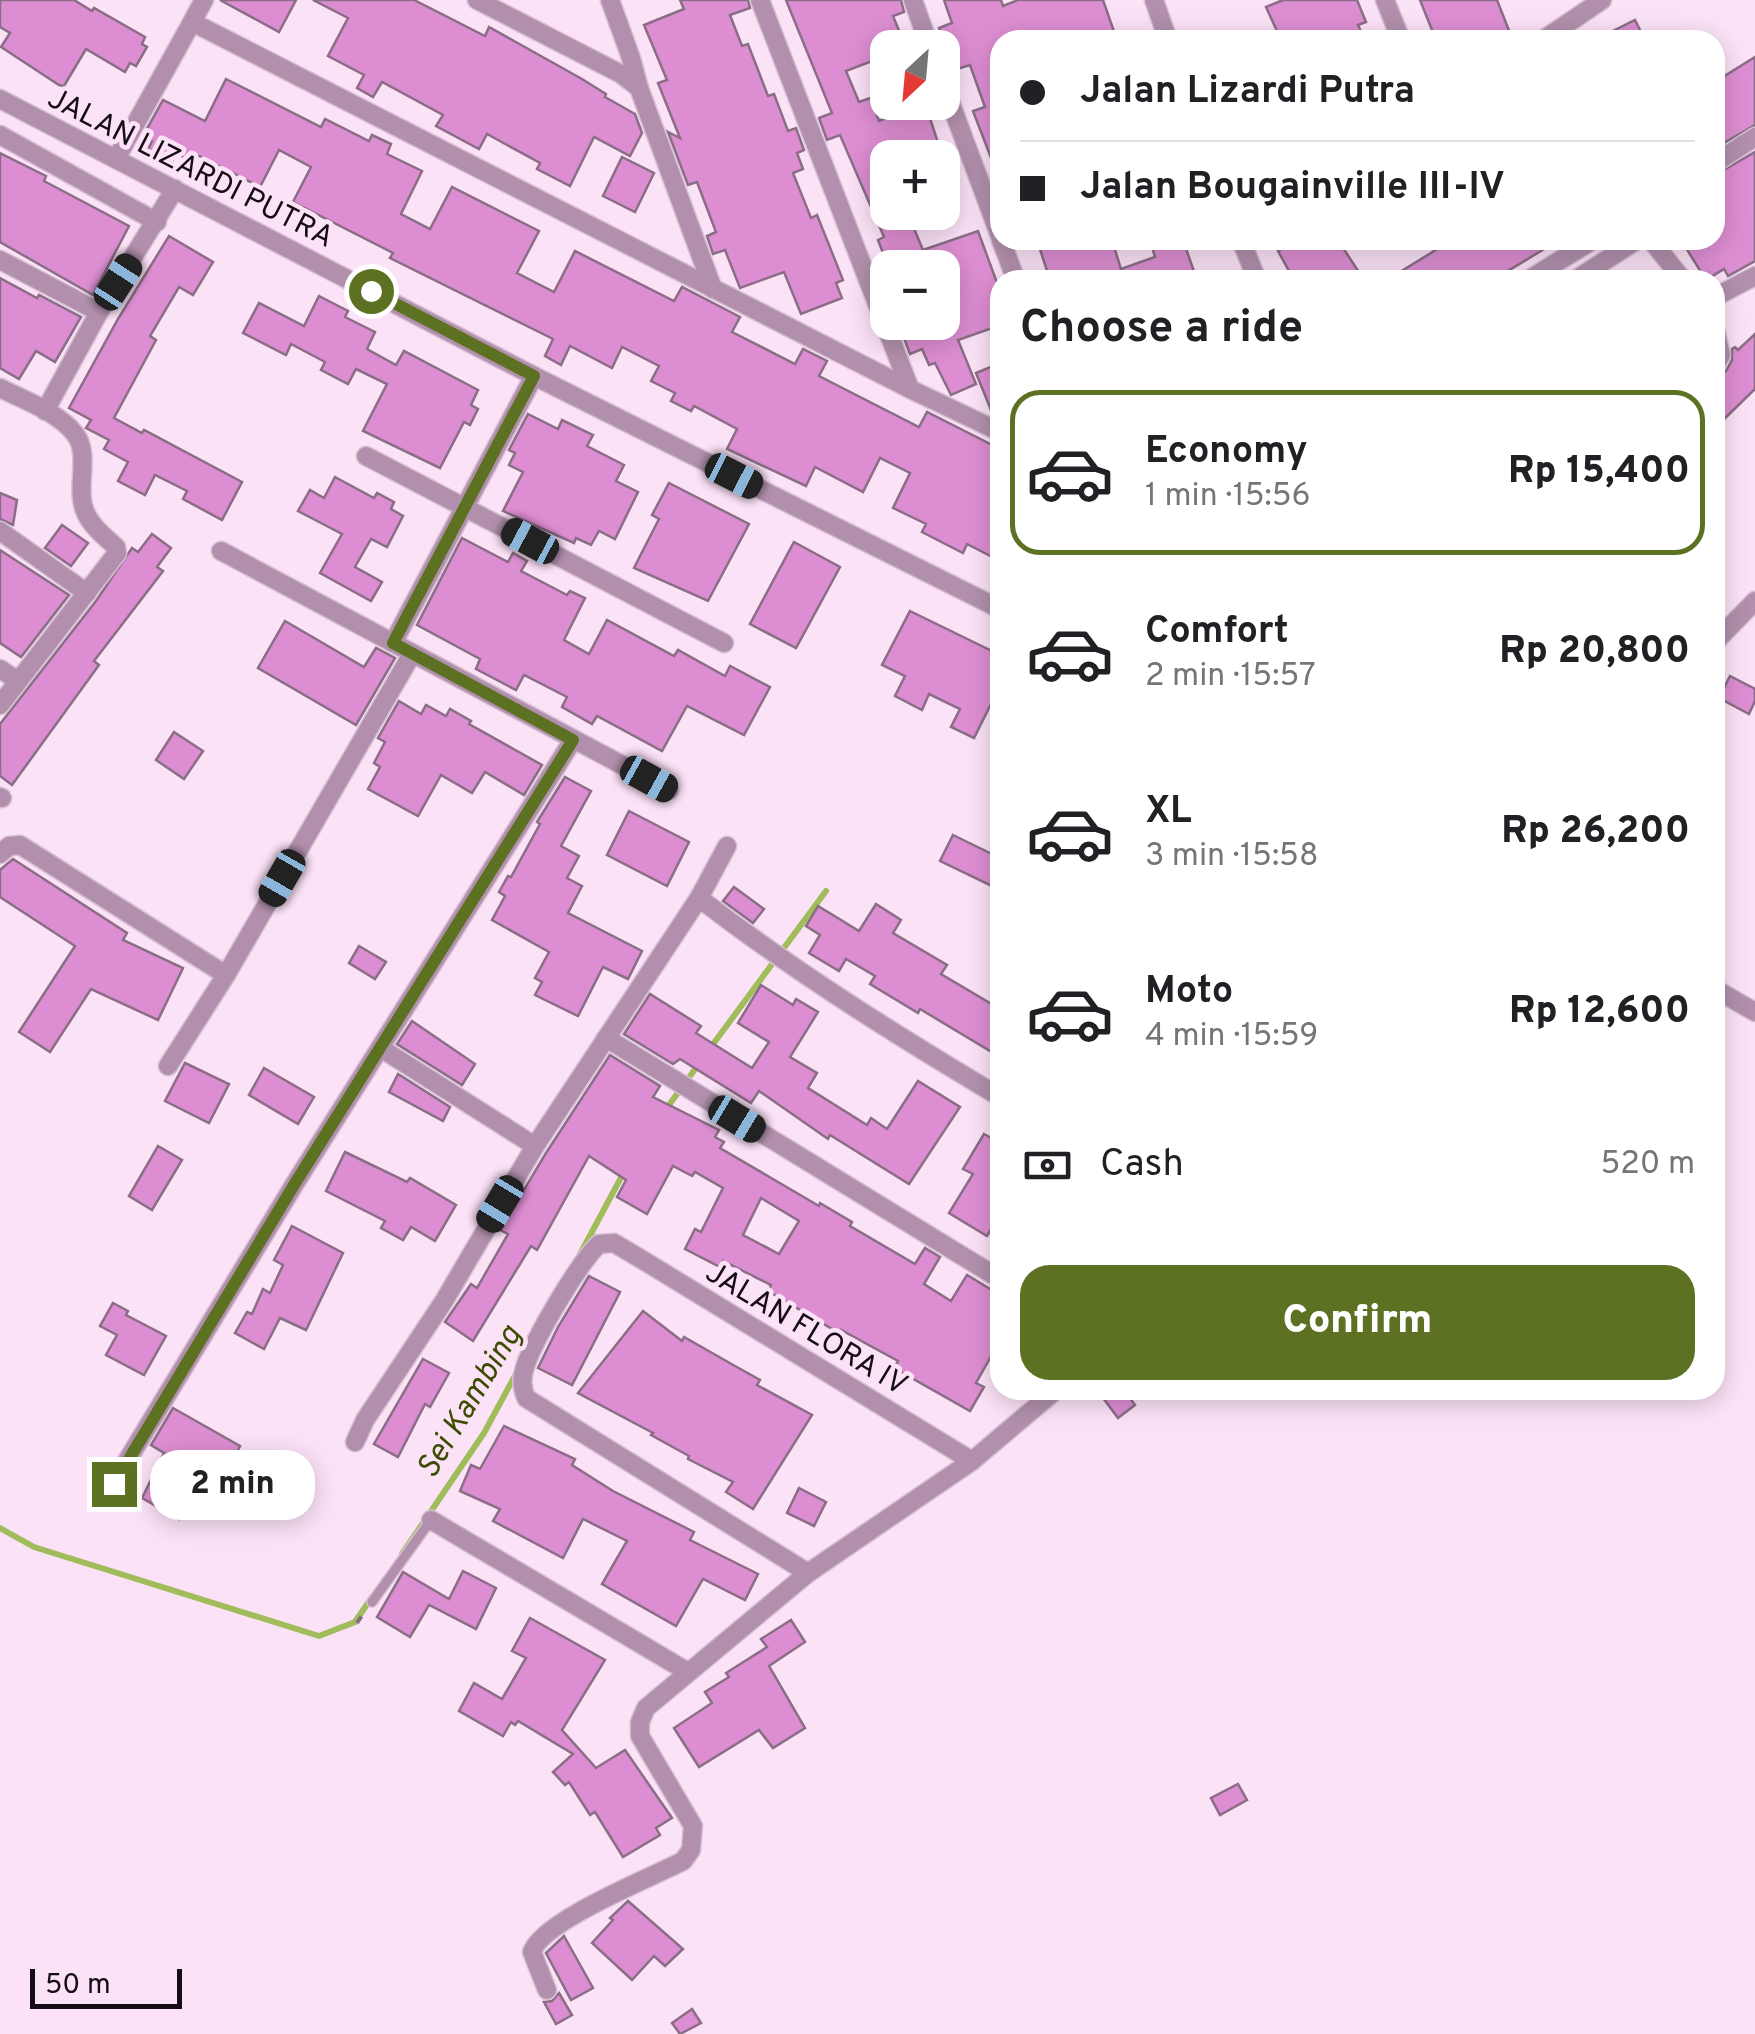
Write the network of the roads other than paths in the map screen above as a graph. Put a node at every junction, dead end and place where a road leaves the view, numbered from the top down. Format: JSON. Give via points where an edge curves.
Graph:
{"nodes":[{"id":1,"x":204,"y":0,"type":"edge"},
{"id":2,"x":477,"y":0,"type":"edge"},
{"id":3,"x":610,"y":0,"type":"edge"},
{"id":4,"x":760,"y":0,"type":"edge"},
{"id":5,"x":913,"y":0,"type":"edge"},
{"id":6,"x":1154,"y":0,"type":"edge"},
{"id":7,"x":1386,"y":0,"type":"edge"},
{"id":8,"x":1602,"y":0,"type":"edge"},
{"id":9,"x":192,"y":22,"type":"junction"},
{"id":10,"x":924,"y":30,"type":"edge"},
{"id":11,"x":1164,"y":30,"type":"edge"},
{"id":12,"x":1397,"y":30,"type":"edge"},
{"id":13,"x":1558,"y":30,"type":"edge"},
{"id":14,"x":638,"y":88,"type":"junction"},
{"id":15,"x":0,"y":100,"type":"edge"},
{"id":16,"x":957,"y":120,"type":"edge"},
{"id":17,"x":0,"y":135,"type":"edge"},
{"id":18,"x":1755,"y":137,"type":"edge"},
{"id":19,"x":1725,"y":156,"type":"edge"},
{"id":20,"x":116,"y":160,"type":"junction"},
{"id":21,"x":174,"y":189,"type":"junction"},
{"id":22,"x":990,"y":209,"type":"edge"},
{"id":23,"x":157,"y":222,"type":"junction"},
{"id":24,"x":1577,"y":250,"type":"edge"},
{"id":25,"x":1622,"y":250,"type":"edge"},
{"id":26,"x":1659,"y":250,"type":"edge"},
{"id":27,"x":0,"y":260,"type":"edge"},
{"id":28,"x":1544,"y":270,"type":"edge"},
{"id":29,"x":1591,"y":270,"type":"edge"},
{"id":30,"x":1675,"y":270,"type":"edge"},
{"id":31,"x":1755,"y":276,"type":"edge"},
{"id":32,"x":714,"y":289,"type":"junction"},
{"id":33,"x":1725,"y":292,"type":"edge"},
{"id":34,"x":99,"y":312,"type":"junction"},
{"id":35,"x":534,"y":376,"type":"junction"},
{"id":36,"x":0,"y":388,"type":"edge"},
{"id":37,"x":910,"y":389,"type":"junction"},
{"id":38,"x":45,"y":412,"type":"junction"},
{"id":39,"x":990,"y":427,"type":"edge"},
{"id":40,"x":366,"y":456,"type":"dead end"},
{"id":41,"x":464,"y":507,"type":"junction"},
{"id":42,"x":0,"y":531,"type":"edge"},
{"id":43,"x":221,"y":550,"type":"dead end"},
{"id":44,"x":87,"y":593,"type":"junction"},
{"id":45,"x":1755,"y":601,"type":"edge"},
{"id":46,"x":990,"y":604,"type":"edge"},
{"id":47,"x":1725,"y":632,"type":"edge"},
{"id":48,"x":393,"y":643,"type":"junction"},
{"id":49,"x":724,"y":643,"type":"dead end"},
{"id":50,"x":412,"y":654,"type":"junction"},
{"id":51,"x":0,"y":669,"type":"edge"},
{"id":52,"x":18,"y":682,"type":"junction"},
{"id":53,"x":0,"y":705,"type":"edge"},
{"id":54,"x":573,"y":740,"type":"junction"},
{"id":55,"x":669,"y":790,"type":"dead end"},
{"id":56,"x":727,"y":846,"type":"dead end"},
{"id":57,"x":0,"y":854,"type":"edge"},
{"id":58,"x":699,"y":898,"type":"junction"},
{"id":59,"x":226,"y":974,"type":"junction"},
{"id":60,"x":1725,"y":995,"type":"edge"},
{"id":61,"x":1755,"y":1012,"type":"edge"},
{"id":62,"x":606,"y":1038,"type":"junction"},
{"id":63,"x":382,"y":1049,"type":"junction"},
{"id":64,"x":168,"y":1066,"type":"dead end"},
{"id":65,"x":990,"y":1091,"type":"edge"},
{"id":66,"x":535,"y":1146,"type":"junction"},
{"id":67,"x":990,"y":1273,"type":"edge"},
{"id":68,"x":1044,"y":1400,"type":"edge"},
{"id":69,"x":355,"y":1442,"type":"dead end"},
{"id":70,"x":972,"y":1461,"type":"junction"},
{"id":71,"x":114,"y":1484,"type":"dead end"},
{"id":72,"x":431,"y":1520,"type":"joint"},
{"id":73,"x":808,"y":1573,"type":"junction"},
{"id":74,"x":372,"y":1602,"type":"dead end"},
{"id":75,"x":688,"y":1672,"type":"junction"},
{"id":76,"x":548,"y":1990,"type":"dead end"}],
"edges":[{"from":1,"to":9,"type":"street"},
{"from":2,"to":14,"type":"street"},
{"from":3,"to":14,"type":"street"},
{"from":4,"to":37,"type":"street"},
{"from":5,"to":10,"type":"street"},
{"from":6,"to":11,"type":"street"},
{"from":7,"to":12,"type":"street"},
{"from":8,"to":13,"type":"street"},
{"from":9,"to":20,"type":"street"},
{"from":9,"to":32,"type":"street"},
{"from":14,"to":32,"type":"street"},
{"from":15,"to":20,"type":"street","name":"JALAN LIZARDI PUTRA"},
{"from":16,"to":22,"type":"street"},
{"from":17,"to":23,"type":"street"},
{"from":18,"to":19,"type":"street"},
{"from":20,"to":21,"type":"street","name":"JALAN LIZARDI PUTRA"},
{"from":21,"to":23,"type":"street"},
{"from":21,"to":35,"type":"street","name":"JALAN LIZARDI PUTRA"},
{"from":23,"to":34,"type":"street"},
{"from":24,"to":28,"type":"street"},
{"from":25,"to":29,"type":"street"},
{"from":26,"to":30,"type":"street"},
{"from":27,"to":34,"type":"street"},
{"from":31,"to":33,"type":"street"},
{"from":32,"to":37,"type":"street"},
{"from":34,"to":38,"type":"street"},
{"from":35,"to":41,"type":"street"},
{"from":35,"to":46,"type":"street","name":"JALAN LIZARDI PUTRA"},
{"from":36,"to":38,"type":"street"},
{"from":37,"to":39,"type":"street"},
{"from":38,"to":44,"type":"street","via":[[78,437],[86,515],[116,548]]},
{"from":40,"to":41,"type":"street"},
{"from":41,"to":48,"type":"street"},
{"from":41,"to":49,"type":"street"},
{"from":42,"to":44,"type":"street"},
{"from":43,"to":48,"type":"street"},
{"from":44,"to":52,"type":"street"},
{"from":45,"to":47,"type":"street"},
{"from":48,"to":50,"type":"street"},
{"from":50,"to":54,"type":"street"},
{"from":50,"to":59,"type":"street"},
{"from":51,"to":52,"type":"street"},
{"from":52,"to":53,"type":"street"},
{"from":54,"to":55,"type":"street"},
{"from":54,"to":63,"type":"street"},
{"from":56,"to":58,"type":"street"},
{"from":57,"to":59,"type":"street","via":[[20,845]]},
{"from":58,"to":62,"type":"street"},
{"from":58,"to":65,"type":"street","via":[[864,1017]]},
{"from":59,"to":64,"type":"street"},
{"from":60,"to":61,"type":"street"},
{"from":62,"to":66,"type":"street"},
{"from":62,"to":67,"type":"street"},
{"from":63,"to":66,"type":"street"},
{"from":63,"to":71,"type":"street"},
{"from":66,"to":69,"type":"street"},
{"from":68,"to":70,"type":"street"},
{"from":70,"to":73,"type":"street"},
{"from":70,"to":73,"type":"street","name":"JALAN FLORA IV","via":[[614,1244],[599,1244],[526,1365],[526,1398]]},
{"from":72,"to":74,"type":"lane"},
{"from":72,"to":75,"type":"street"},
{"from":73,"to":75,"type":"street"},
{"from":75,"to":76,"type":"street","via":[[646,1708],[640,1736],[692,1826],[691,1850],[683,1862],[571,1916],[535,1943],[532,1952]]}]}
